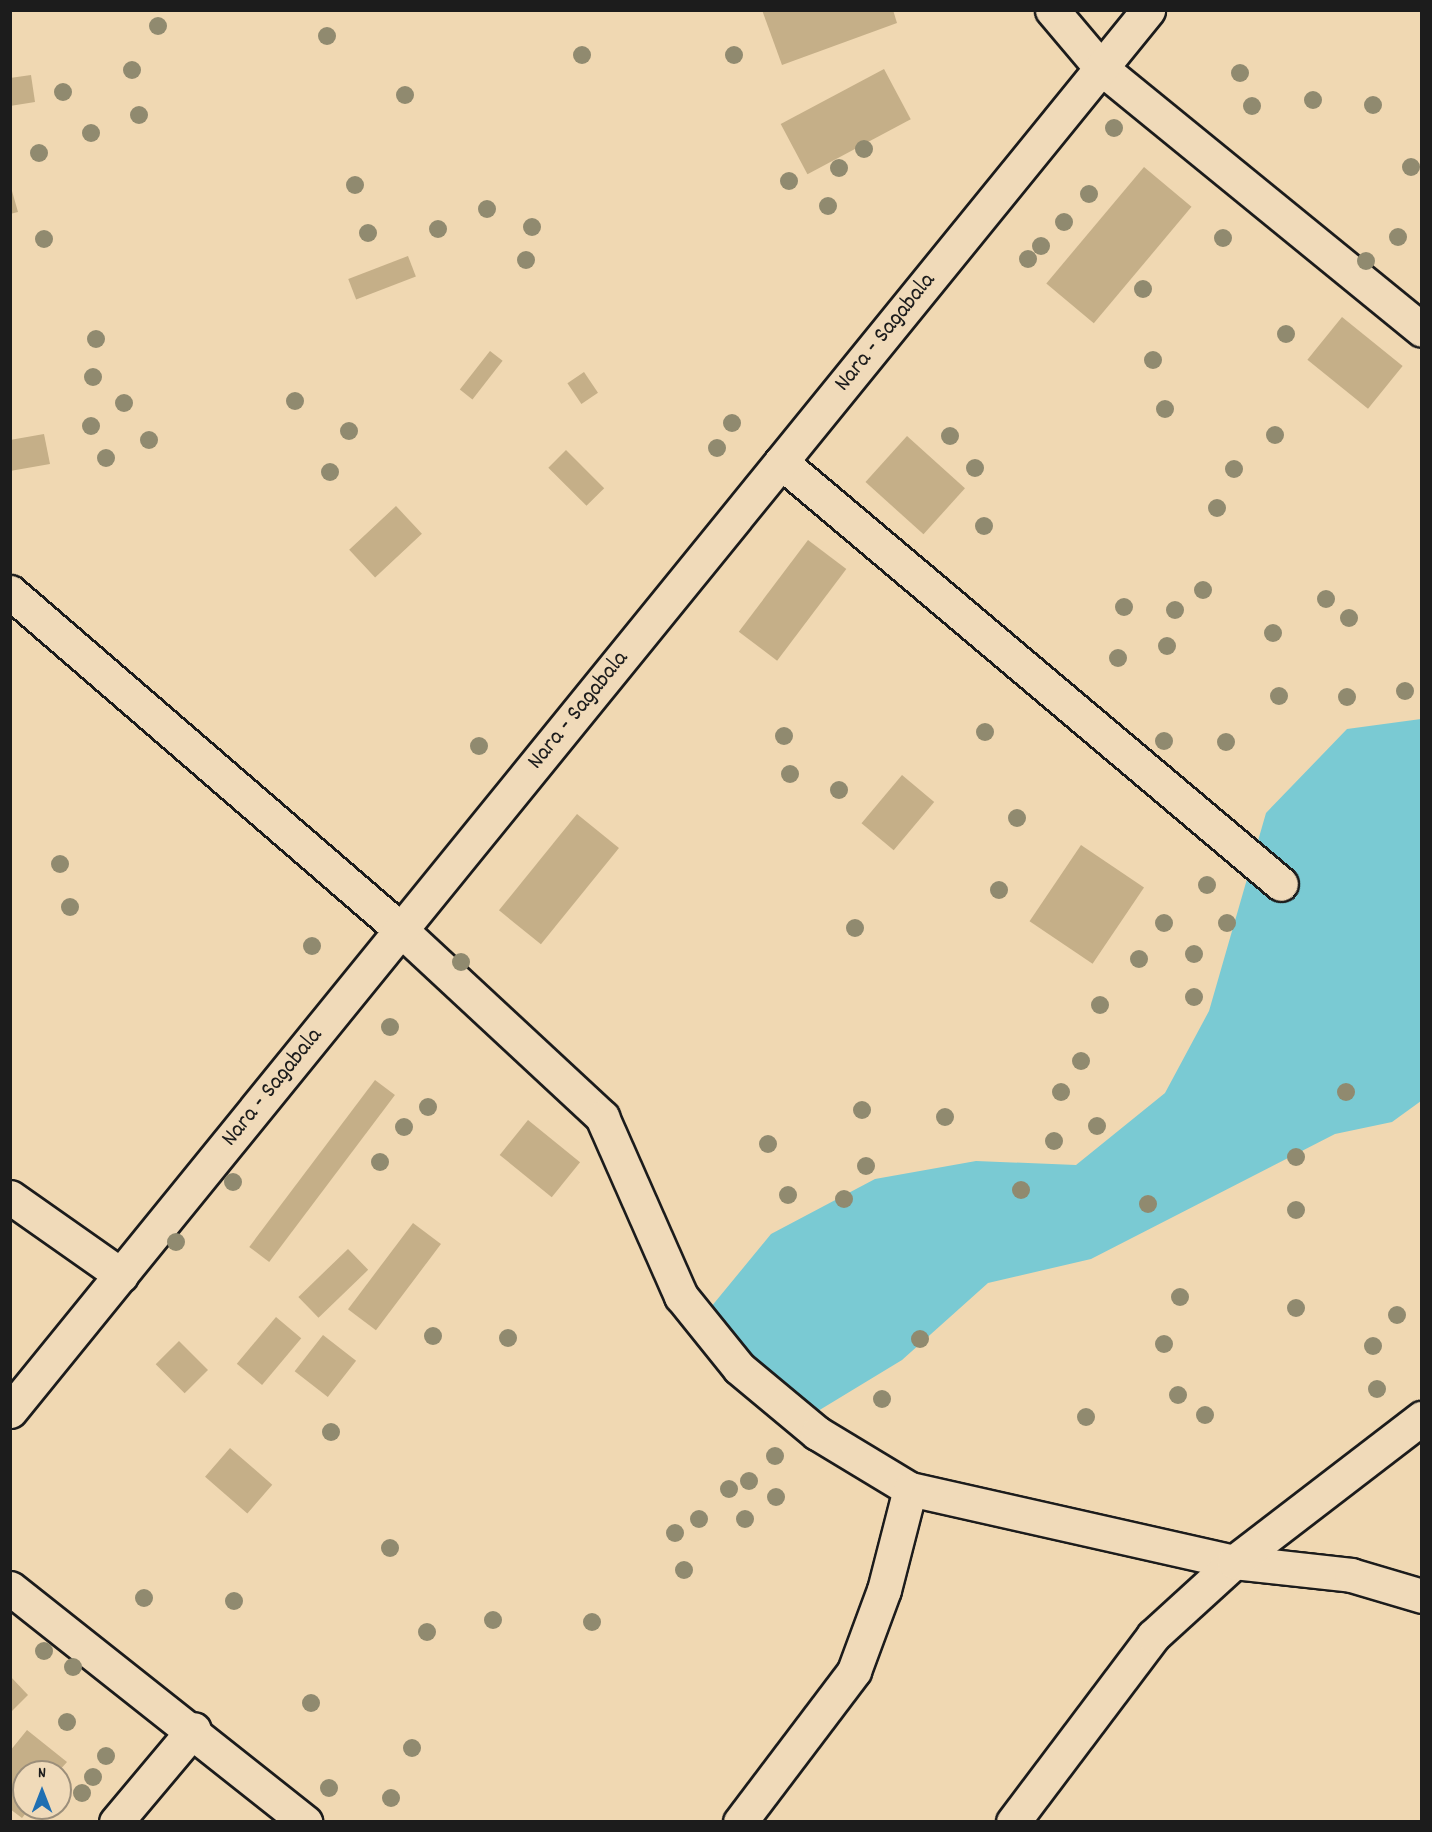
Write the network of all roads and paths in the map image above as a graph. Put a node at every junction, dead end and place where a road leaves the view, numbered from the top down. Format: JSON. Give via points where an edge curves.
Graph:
{"nodes":[{"id":1,"x":1052,"y":10,"type":"edge"},
{"id":2,"x":1148,"y":10,"type":"edge"},
{"id":3,"x":1101,"y":68,"type":"junction"},
{"id":4,"x":1422,"y":330,"type":"edge"},
{"id":5,"x":782,"y":462,"type":"junction"},
{"id":6,"x":10,"y":592,"type":"edge"},
{"id":7,"x":1281,"y":884,"type":"dead end"},
{"id":8,"x":401,"y":930,"type":"junction"},
{"id":9,"x":10,"y":1197,"type":"edge"},
{"id":10,"x":121,"y":1275,"type":"junction"},
{"id":11,"x":10,"y":1411,"type":"edge"},
{"id":12,"x":1422,"y":1418,"type":"edge"},
{"id":13,"x":910,"y":1489,"type":"junction"},
{"id":14,"x":1234,"y":1562,"type":"junction"},
{"id":15,"x":10,"y":1588,"type":"edge"},
{"id":16,"x":1422,"y":1596,"type":"edge"},
{"id":17,"x":194,"y":1729,"type":"junction"},
{"id":18,"x":116,"y":1821,"type":"edge"},
{"id":19,"x":305,"y":1821,"type":"edge"},
{"id":20,"x":740,"y":1821,"type":"edge"},
{"id":21,"x":1012,"y":1821,"type":"edge"}],
"edges":[{"from":1,"to":3,"type":"street"},
{"from":2,"to":3,"type":"street","name":"Nara - Sagabala"},
{"from":3,"to":4,"type":"street"},
{"from":3,"to":5,"type":"street","name":"Nara - Sagabala"},
{"from":5,"to":7,"type":"street"},
{"from":5,"to":8,"type":"street","name":"Nara - Sagabala"},
{"from":6,"to":8,"type":"street"},
{"from":8,"to":10,"type":"street","name":"Nara - Sagabala"},
{"from":8,"to":13,"type":"street","via":[[602,1117],[681,1296],[739,1368],[817,1433]]},
{"from":9,"to":10,"type":"street"},
{"from":10,"to":11,"type":"street","name":"Nara - Sagabala"},
{"from":12,"to":14,"type":"street"},
{"from":13,"to":14,"type":"street"},
{"from":13,"to":20,"type":"street","via":[[884,1590],[854,1671]]},
{"from":14,"to":16,"type":"street","via":[[1351,1575]]},
{"from":14,"to":21,"type":"street","via":[[1153,1636]]},
{"from":15,"to":17,"type":"street"},
{"from":17,"to":18,"type":"street"},
{"from":17,"to":19,"type":"street"}]}
